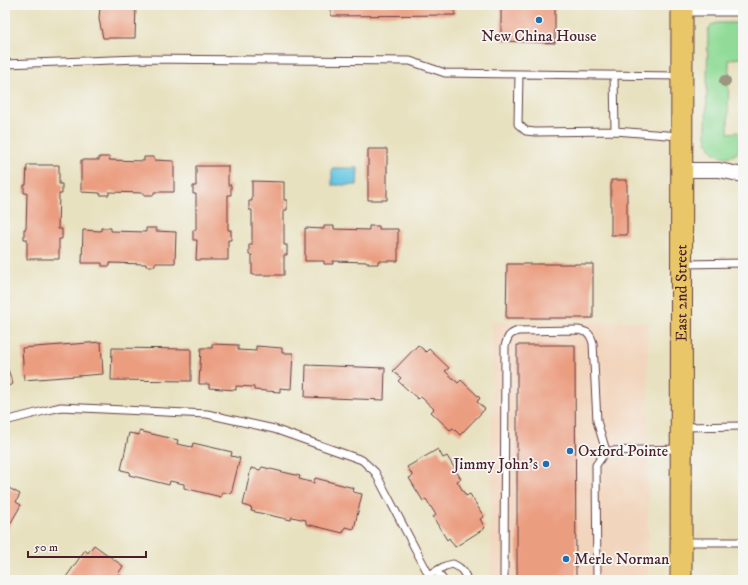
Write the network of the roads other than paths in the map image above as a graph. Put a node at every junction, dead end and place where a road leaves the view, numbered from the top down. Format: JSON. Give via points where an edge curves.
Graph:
{"nodes":[{"id":1,"x":682,"y":8,"type":"edge"},
{"id":2,"x":733,"y":9,"type":"edge"},
{"id":3,"x":743,"y":12,"type":"edge"},
{"id":4,"x":5,"y":64,"type":"edge"},
{"id":5,"x":518,"y":74,"type":"junction"},
{"id":6,"x":614,"y":75,"type":"junction"},
{"id":7,"x":682,"y":76,"type":"junction"},
{"id":8,"x":616,"y":131,"type":"junction"},
{"id":9,"x":682,"y":136,"type":"junction"},
{"id":10,"x":682,"y":170,"type":"junction"},
{"id":11,"x":743,"y":175,"type":"edge"},
{"id":12,"x":743,"y":263,"type":"edge"},
{"id":13,"x":682,"y":264,"type":"junction"},
{"id":14,"x":5,"y":422,"type":"edge"},
{"id":15,"x":743,"y":426,"type":"edge"},
{"id":16,"x":681,"y":427,"type":"junction"},
{"id":17,"x":681,"y":449,"type":"junction"},
{"id":18,"x":606,"y":450,"type":"junction"},
{"id":19,"x":681,"y":542,"type":"junction"},
{"id":20,"x":743,"y":542,"type":"edge"},
{"id":21,"x":437,"y":571,"type":"junction"},
{"id":22,"x":443,"y":580,"type":"edge"},
{"id":23,"x":467,"y":580,"type":"edge"},
{"id":24,"x":504,"y":580,"type":"edge"},
{"id":25,"x":597,"y":580,"type":"edge"},
{"id":26,"x":680,"y":580,"type":"edge"}],
"edges":[{"from":1,"to":2,"type":"lane"},
{"from":1,"to":7,"type":"main road","name":"East 2nd Street"},
{"from":2,"to":3,"type":"lane"},
{"from":4,"to":5,"type":"lane","via":[[139,59],[410,61],[445,74]]},
{"from":5,"to":6,"type":"lane"},
{"from":5,"to":8,"type":"lane","via":[[518,124],[526,131]]},
{"from":6,"to":7,"type":"lane"},
{"from":6,"to":8,"type":"lane"},
{"from":7,"to":9,"type":"main road","name":"East 2nd Street"},
{"from":8,"to":9,"type":"lane"},
{"from":9,"to":10,"type":"main road","name":"East 2nd Street"},
{"from":10,"to":11,"type":"street","via":[[718,170]]},
{"from":10,"to":13,"type":"main road","name":"East 2nd Street"},
{"from":12,"to":13,"type":"lane"},
{"from":13,"to":16,"type":"main road","name":"East 2nd Street"},
{"from":14,"to":21,"type":"lane","via":[[61,407],[207,414],[274,429],[362,460],[375,472],[430,575]]},
{"from":15,"to":16,"type":"lane"},
{"from":16,"to":17,"type":"main road","name":"East 2nd Street"},
{"from":17,"to":18,"type":"lane"},
{"from":17,"to":19,"type":"main road","name":"East 2nd Street"},
{"from":18,"to":24,"type":"lane","via":[[597,421],[591,335],[578,330],[518,331],[510,334],[505,346]]},
{"from":18,"to":25,"type":"lane","via":[[596,465]]},
{"from":19,"to":20,"type":"lane"},
{"from":19,"to":26,"type":"main road","name":"East 2nd Street"},
{"from":21,"to":22,"type":"lane"},
{"from":21,"to":23,"type":"lane","via":[[453,564],[461,568]]}]}
